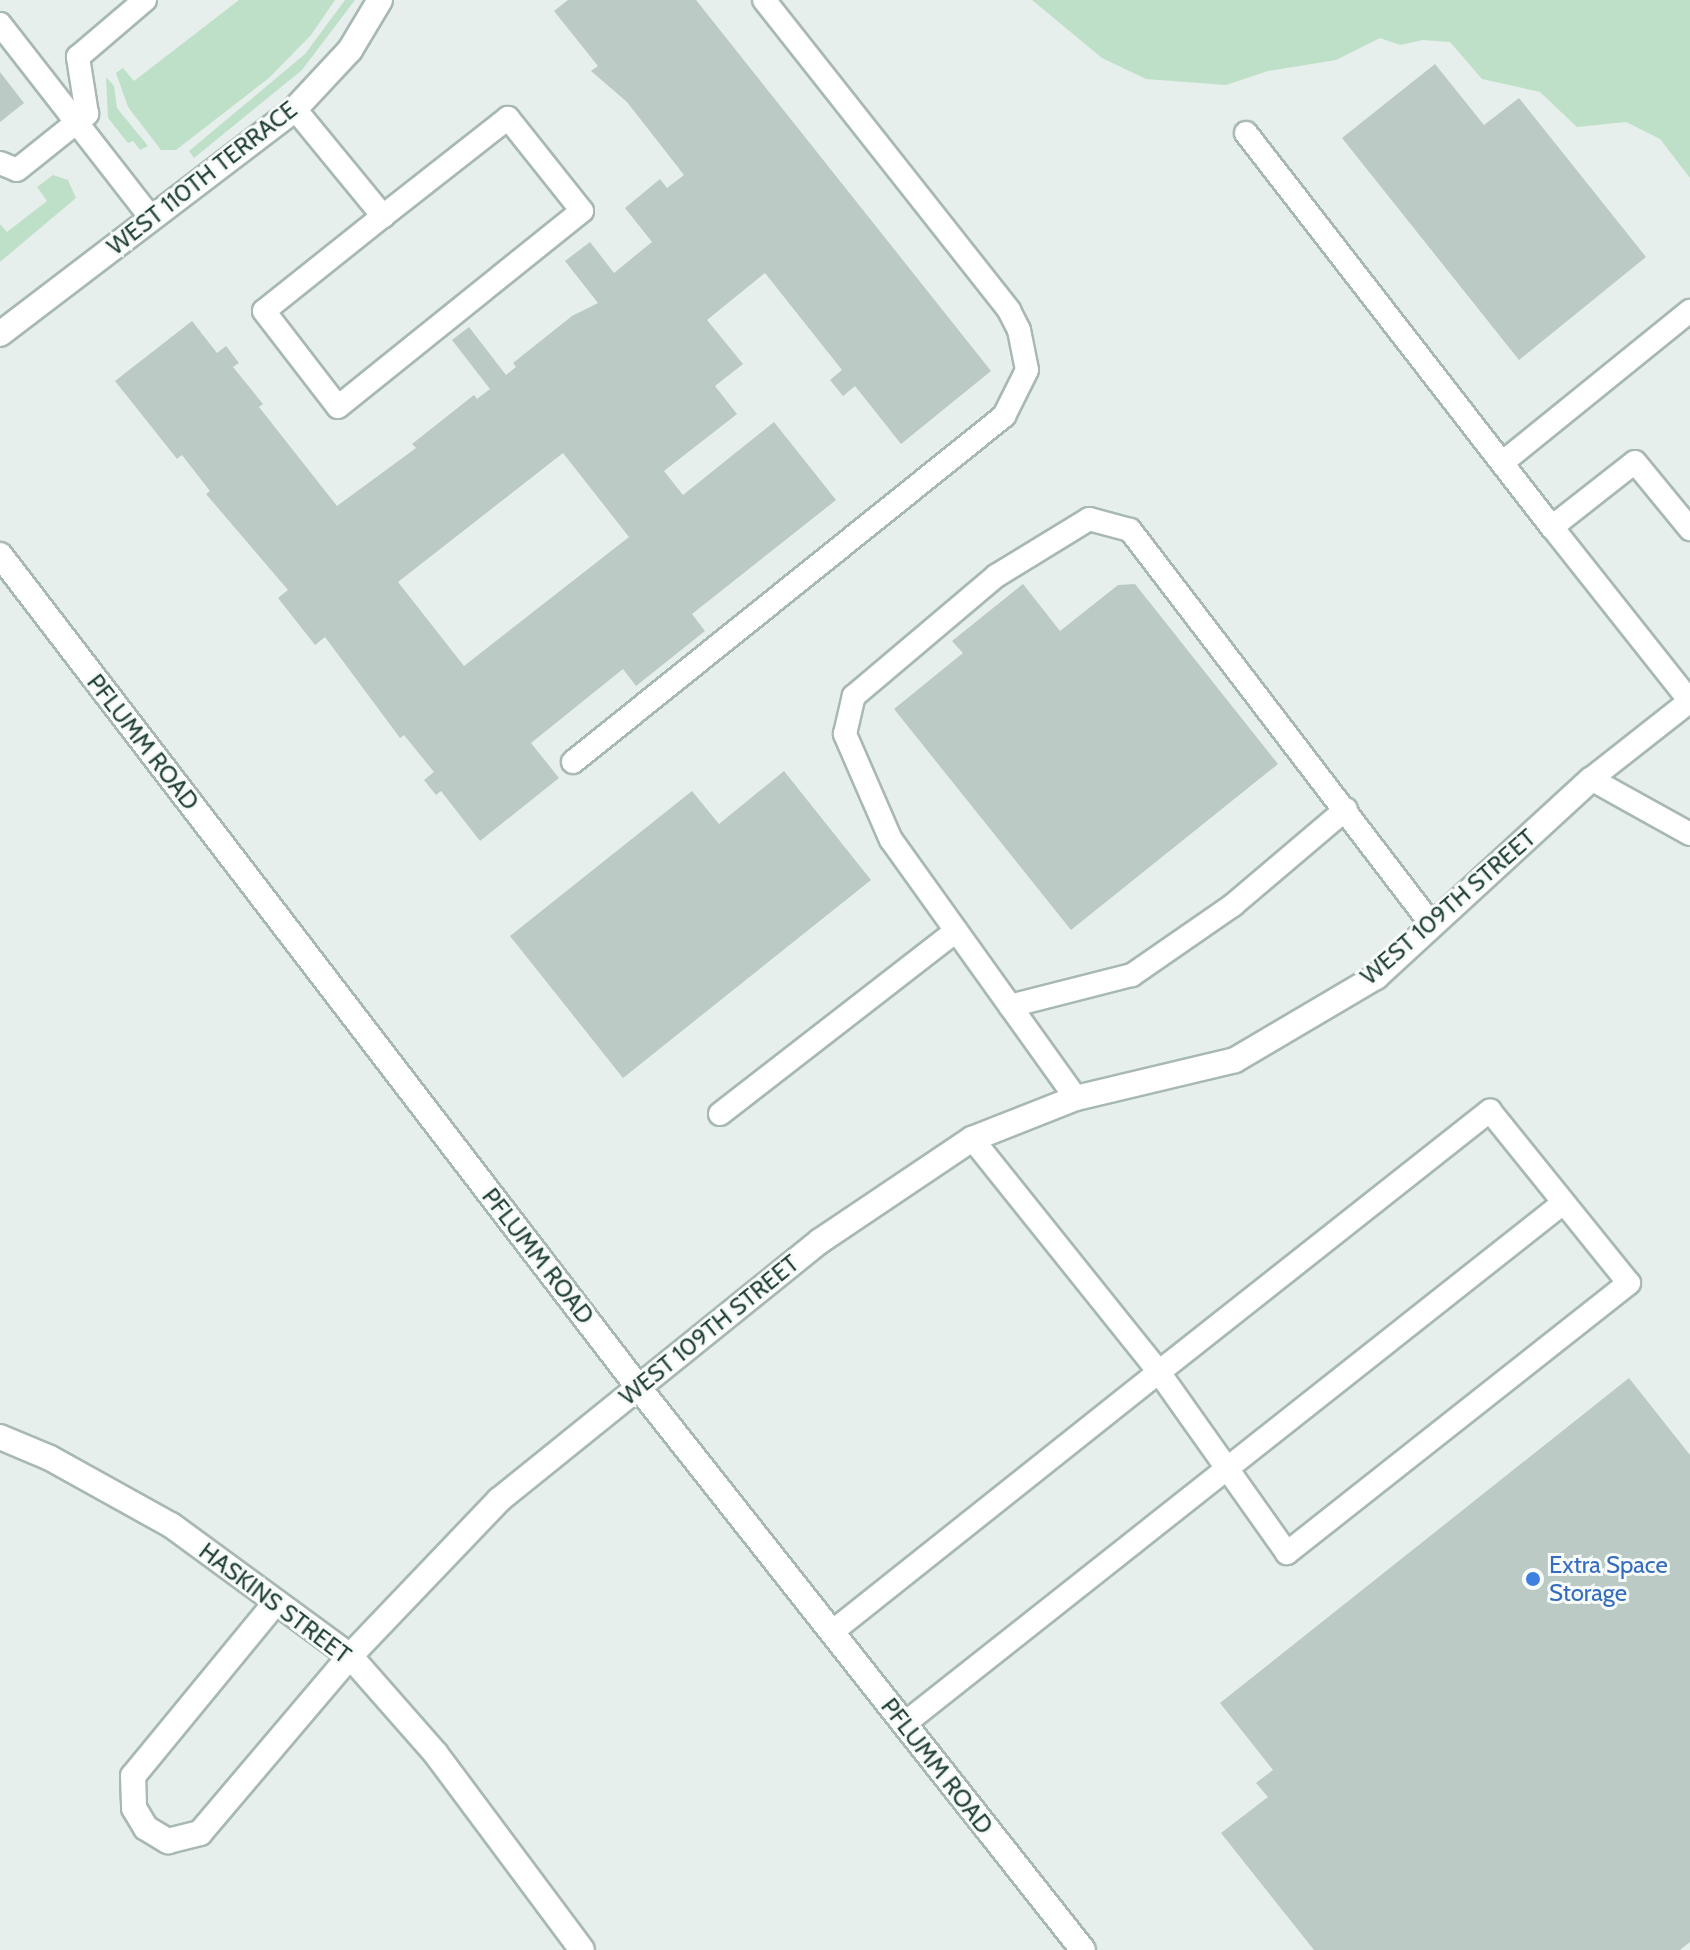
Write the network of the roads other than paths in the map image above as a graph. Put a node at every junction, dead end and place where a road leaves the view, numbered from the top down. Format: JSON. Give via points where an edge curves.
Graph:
{"nodes":[{"id":1,"x":145,"y":0,"type":"edge"},
{"id":2,"x":380,"y":0,"type":"edge"},
{"id":3,"x":764,"y":0,"type":"edge"},
{"id":4,"x":0,"y":24,"type":"edge"},
{"id":5,"x":295,"y":109,"type":"junction"},
{"id":6,"x":77,"y":122,"type":"junction"},
{"id":7,"x":1246,"y":133,"type":"dead end"},
{"id":8,"x":0,"y":163,"type":"edge"},
{"id":9,"x":383,"y":216,"type":"junction"},
{"id":10,"x":151,"y":218,"type":"junction"},
{"id":11,"x":1690,"y":311,"type":"edge"},
{"id":12,"x":0,"y":334,"type":"edge"},
{"id":13,"x":1502,"y":463,"type":"junction"},
{"id":14,"x":1552,"y":527,"type":"junction"},
{"id":15,"x":1690,"y":529,"type":"edge"},
{"id":16,"x":0,"y":555,"type":"edge"},
{"id":17,"x":1690,"y":701,"type":"edge"},
{"id":18,"x":573,"y":762,"type":"dead end"},
{"id":19,"x":1591,"y":779,"type":"junction"},
{"id":20,"x":1346,"y":809,"type":"junction"},
{"id":21,"x":1690,"y":834,"type":"edge"},
{"id":22,"x":1432,"y":925,"type":"junction"},
{"id":23,"x":956,"y":931,"type":"junction"},
{"id":24,"x":1010,"y":1006,"type":"junction"},
{"id":25,"x":1076,"y":1098,"type":"junction"},
{"id":26,"x":720,"y":1114,"type":"dead end"},
{"id":27,"x":972,"y":1139,"type":"junction"},
{"id":28,"x":1563,"y":1203,"type":"junction"},
{"id":29,"x":1159,"y":1372,"type":"junction"},
{"id":30,"x":639,"y":1388,"type":"junction"},
{"id":31,"x":0,"y":1437,"type":"edge"},
{"id":32,"x":1224,"y":1470,"type":"junction"},
{"id":33,"x":276,"y":1602,"type":"junction"},
{"id":34,"x":832,"y":1632,"type":"junction"},
{"id":35,"x":350,"y":1656,"type":"junction"},
{"id":36,"x":904,"y":1724,"type":"junction"},
{"id":37,"x":582,"y":1950,"type":"edge"},
{"id":38,"x":1083,"y":1950,"type":"edge"}],
"edges":[{"from":1,"to":6,"type":"lane","via":[[78,57],[87,114]]},
{"from":2,"to":5,"type":"street","name":"WEST 110TH TERRACE","via":[[350,50]]},
{"from":3,"to":18,"type":"lane","via":[[1009,310],[1027,370],[1004,416]]},
{"from":4,"to":6,"type":"lane"},
{"from":5,"to":9,"type":"lane"},
{"from":5,"to":10,"type":"street","name":"WEST 110TH TERRACE"},
{"from":6,"to":8,"type":"lane","via":[[17,170]]},
{"from":6,"to":10,"type":"lane"},
{"from":7,"to":13,"type":"lane"},
{"from":9,"to":9,"type":"lane","via":[[264,311],[338,407],[582,211],[508,118]]},
{"from":10,"to":12,"type":"street","name":"WEST 110TH TERRACE"},
{"from":11,"to":13,"type":"lane"},
{"from":13,"to":14,"type":"lane"},
{"from":14,"to":15,"type":"lane","via":[[1635,462]]},
{"from":14,"to":17,"type":"lane"},
{"from":16,"to":30,"type":"street","name":"PFLUMM ROAD"},
{"from":17,"to":19,"type":"lane"},
{"from":19,"to":21,"type":"lane"},
{"from":19,"to":22,"type":"street","name":"WEST 109TH STREET"},
{"from":20,"to":22,"type":"lane"},
{"from":20,"to":23,"type":"lane","via":[[1130,530],[1089,519],[996,576],[854,696],[845,734],[891,840]]},
{"from":20,"to":24,"type":"lane","via":[[1233,905],[1132,975]]},
{"from":22,"to":25,"type":"street","name":"WEST 109TH STREET","via":[[1376,977],[1235,1060]]},
{"from":23,"to":24,"type":"lane"},
{"from":23,"to":26,"type":"lane"},
{"from":24,"to":25,"type":"lane"},
{"from":25,"to":27,"type":"street","name":"WEST 109TH STREET"},
{"from":27,"to":29,"type":"lane"},
{"from":27,"to":30,"type":"street","name":"WEST 109TH STREET","via":[[820,1241]]},
{"from":28,"to":29,"type":"lane","via":[[1490,1111]]},
{"from":28,"to":32,"type":"lane"},
{"from":28,"to":32,"type":"lane","via":[[1629,1283],[1312,1534],[1287,1553]]},
{"from":29,"to":32,"type":"lane"},
{"from":29,"to":34,"type":"lane"},
{"from":30,"to":34,"type":"street","name":"PFLUMM ROAD"},
{"from":30,"to":35,"type":"street","name":"WEST 109TH STREET","via":[[499,1500]]},
{"from":31,"to":33,"type":"street","name":"HASKINS STREET","via":[[138,1505]]},
{"from":32,"to":36,"type":"lane"},
{"from":33,"to":35,"type":"street","name":"HASKINS STREET"},
{"from":33,"to":35,"type":"street","name":"WEST 109TH STREET","via":[[133,1776],[134,1808],[146,1828],[168,1841],[200,1833]]},
{"from":34,"to":36,"type":"street","name":"PFLUMM ROAD"},
{"from":35,"to":37,"type":"street","name":"HASKINS STREET","via":[[445,1766]]},
{"from":36,"to":38,"type":"street","name":"PFLUMM ROAD"}]}
